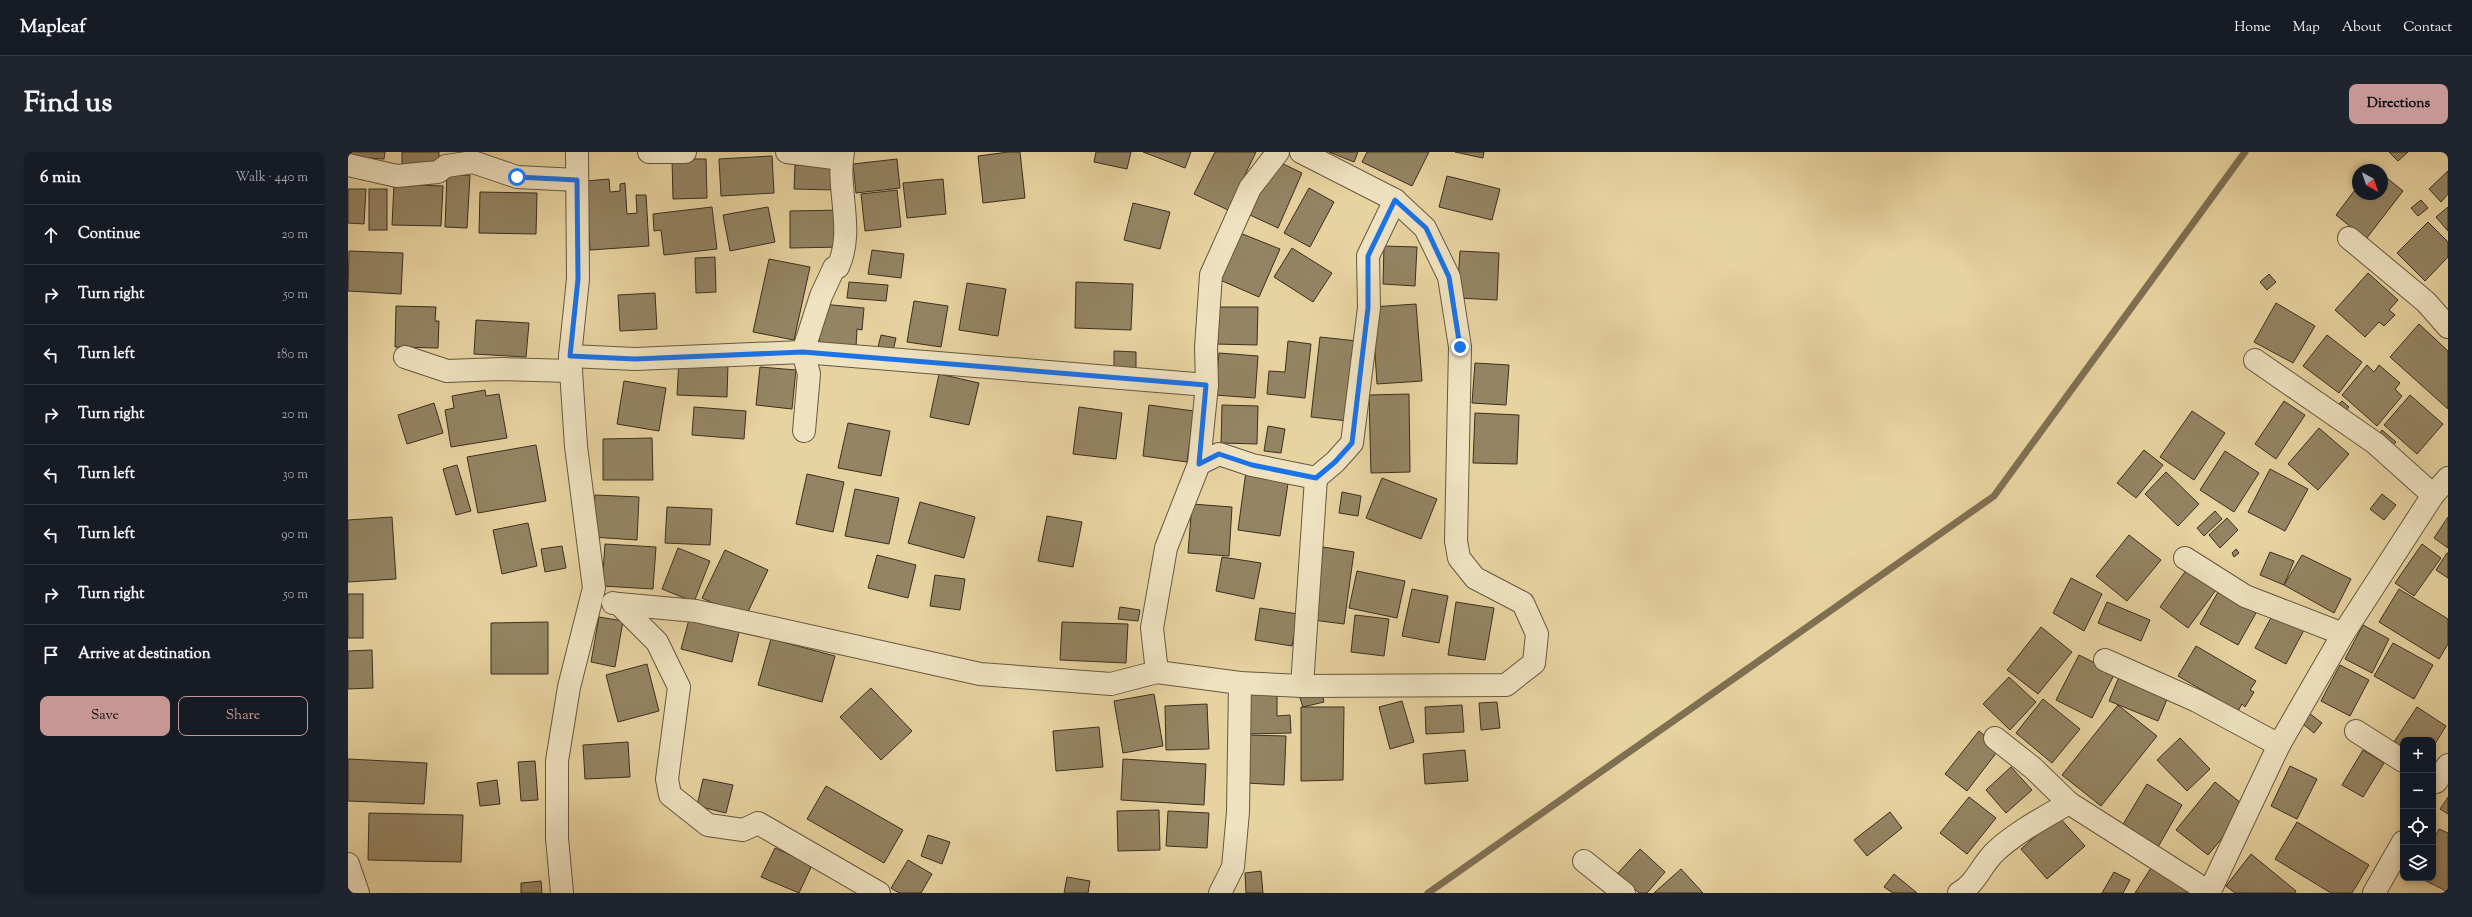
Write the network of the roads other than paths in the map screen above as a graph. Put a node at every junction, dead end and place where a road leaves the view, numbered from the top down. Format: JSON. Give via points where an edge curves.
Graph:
{"nodes":[{"id":1,"x":576,"y":152,"type":"edge"},
{"id":2,"x":649,"y":152,"type":"edge"},
{"id":3,"x":685,"y":152,"type":"edge"},
{"id":4,"x":787,"y":152,"type":"edge"},
{"id":5,"x":1278,"y":152,"type":"edge"},
{"id":6,"x":1301,"y":152,"type":"edge"},
{"id":7,"x":843,"y":155,"type":"edge"},
{"id":8,"x":348,"y":165,"type":"edge"},
{"id":9,"x":577,"y":180,"type":"junction"},
{"id":10,"x":1395,"y":200,"type":"junction"},
{"id":11,"x":2349,"y":238,"type":"dead end"},
{"id":12,"x":2448,"y":327,"type":"edge"},
{"id":13,"x":803,"y":352,"type":"junction"},
{"id":14,"x":405,"y":357,"type":"dead end"},
{"id":15,"x":2255,"y":360,"type":"dead end"},
{"id":16,"x":571,"y":363,"type":"junction"},
{"id":17,"x":1206,"y":385,"type":"junction"},
{"id":18,"x":804,"y":431,"type":"dead end"},
{"id":19,"x":1199,"y":464,"type":"junction"},
{"id":20,"x":1316,"y":478,"type":"junction"},
{"id":21,"x":2448,"y":478,"type":"edge"},
{"id":22,"x":2433,"y":495,"type":"junction"},
{"id":23,"x":2185,"y":558,"type":"dead end"},
{"id":24,"x":590,"y":599,"type":"junction"},
{"id":25,"x":619,"y":604,"type":"junction"},
{"id":26,"x":2343,"y":634,"type":"junction"},
{"id":27,"x":2105,"y":660,"type":"dead end"},
{"id":28,"x":1157,"y":672,"type":"junction"},
{"id":29,"x":1240,"y":683,"type":"junction"},
{"id":30,"x":1302,"y":686,"type":"junction"},
{"id":31,"x":2356,"y":731,"type":"dead end"},
{"id":32,"x":1995,"y":738,"type":"dead end"},
{"id":33,"x":2279,"y":745,"type":"junction"},
{"id":34,"x":2400,"y":759,"type":"edge"},
{"id":35,"x":2448,"y":765,"type":"edge"},
{"id":36,"x":2436,"y":781,"type":"edge"},
{"id":37,"x":2069,"y":803,"type":"junction"},
{"id":38,"x":2401,"y":845,"type":"edge"},
{"id":39,"x":1584,"y":861,"type":"dead end"},
{"id":40,"x":348,"y":864,"type":"edge"},
{"id":41,"x":2209,"y":892,"type":"edge"},
{"id":42,"x":358,"y":893,"type":"edge"},
{"id":43,"x":562,"y":893,"type":"edge"},
{"id":44,"x":879,"y":893,"type":"edge"},
{"id":45,"x":1220,"y":893,"type":"edge"},
{"id":46,"x":1624,"y":893,"type":"edge"},
{"id":47,"x":1959,"y":893,"type":"edge"},
{"id":48,"x":2374,"y":893,"type":"edge"}],
"edges":[{"from":1,"to":9,"type":"street"},
{"from":2,"to":3,"type":"street"},
{"from":4,"to":7,"type":"street"},
{"from":5,"to":17,"type":"street","via":[[1250,188],[1211,275]]},
{"from":6,"to":10,"type":"street"},
{"from":7,"to":13,"type":"street","via":[[846,224],[844,253],[838,267],[834,268],[822,296]]},
{"from":8,"to":9,"type":"street","via":[[397,176],[438,172],[446,166],[473,162],[517,177]]},
{"from":9,"to":16,"type":"street","via":[[578,279]]},
{"from":10,"to":20,"type":"street","via":[[1368,256],[1368,308],[1352,443]]},
{"from":10,"to":30,"type":"street","via":[[1426,228],[1449,277],[1460,347],[1456,541],[1459,558],[1475,578],[1523,603],[1537,634],[1534,663],[1506,685]]},
{"from":11,"to":12,"type":"street","via":[[2426,302]]},
{"from":13,"to":16,"type":"street"},
{"from":13,"to":17,"type":"street"},
{"from":13,"to":18,"type":"street","via":[[809,374]]},
{"from":14,"to":16,"type":"street","via":[[447,371]]},
{"from":15,"to":22,"type":"street","via":[[2375,443]]},
{"from":16,"to":24,"type":"street","via":[[576,446],[594,588]]},
{"from":17,"to":19,"type":"street"},
{"from":19,"to":20,"type":"street","via":[[1219,454],[1252,465]]},
{"from":19,"to":28,"type":"street","via":[[1166,548],[1152,628]]},
{"from":20,"to":30,"type":"street"},
{"from":21,"to":22,"type":"street"},
{"from":22,"to":26,"type":"street"},
{"from":23,"to":26,"type":"street","via":[[2245,596]]},
{"from":24,"to":25,"type":"street"},
{"from":24,"to":43,"type":"street","via":[[569,687],[557,761]]},
{"from":25,"to":28,"type":"street","via":[[696,611],[980,674],[1111,684]]},
{"from":25,"to":44,"type":"street","via":[[657,642],[679,687],[667,779],[670,795],[708,825],[743,830],[758,823]]},
{"from":26,"to":33,"type":"street"},
{"from":27,"to":33,"type":"street","via":[[2197,701]]},
{"from":28,"to":29,"type":"street"},
{"from":29,"to":30,"type":"street"},
{"from":29,"to":45,"type":"street","via":[[1238,812],[1233,866]]},
{"from":31,"to":34,"type":"street"},
{"from":32,"to":37,"type":"street","via":[[2033,768]]},
{"from":33,"to":41,"type":"street"},
{"from":35,"to":36,"type":"street"},
{"from":37,"to":41,"type":"street"},
{"from":37,"to":47,"type":"street","via":[[2029,826],[1996,850],[1968,888]]},
{"from":38,"to":48,"type":"street"},
{"from":39,"to":46,"type":"street"},
{"from":40,"to":42,"type":"street"}]}
